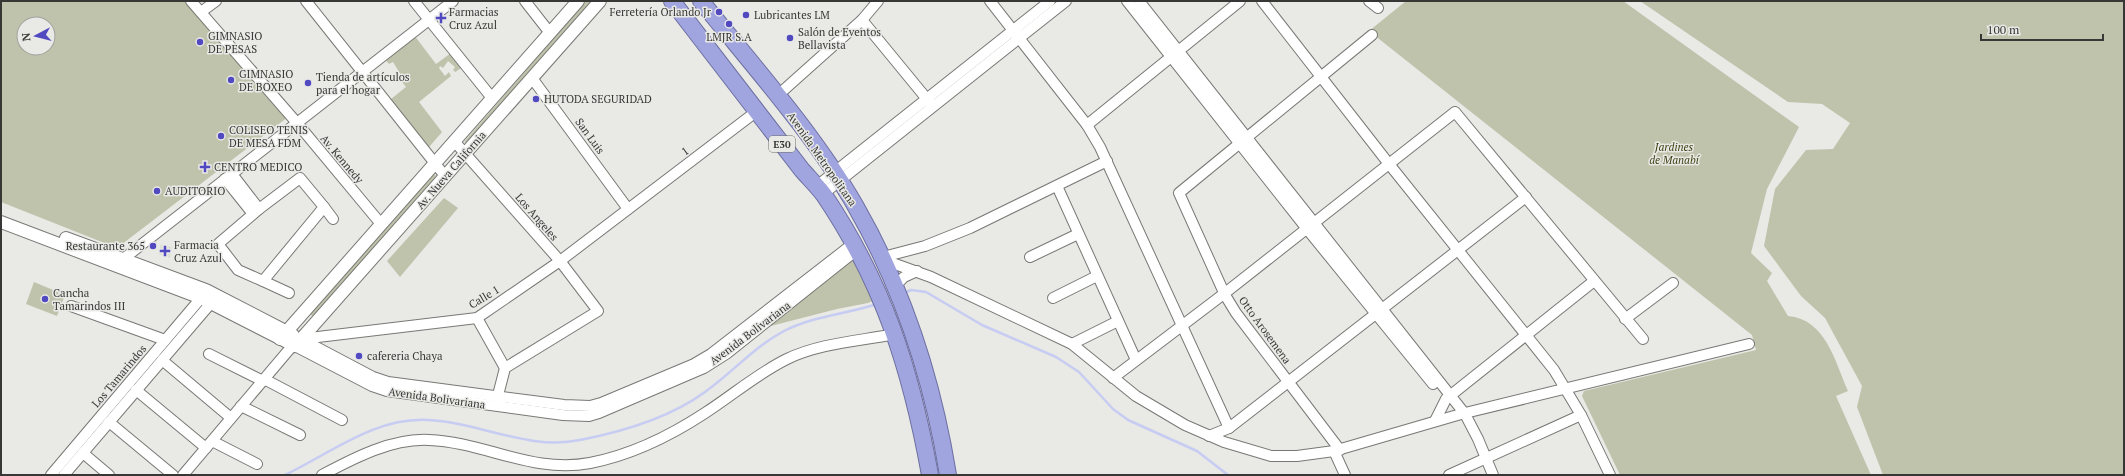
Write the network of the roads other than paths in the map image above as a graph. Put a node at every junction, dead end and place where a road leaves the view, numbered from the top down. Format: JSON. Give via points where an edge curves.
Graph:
{"nodes":[{"id":1,"x":191,"y":1,"type":"edge"},
{"id":2,"x":216,"y":1,"type":"edge"},
{"id":3,"x":306,"y":1,"type":"edge"},
{"id":4,"x":414,"y":1,"type":"edge"},
{"id":5,"x":453,"y":1,"type":"edge"},
{"id":6,"x":525,"y":1,"type":"edge"},
{"id":7,"x":578,"y":1,"type":"edge"},
{"id":8,"x":600,"y":1,"type":"edge"},
{"id":9,"x":672,"y":1,"type":"edge"},
{"id":10,"x":701,"y":1,"type":"edge"},
{"id":11,"x":878,"y":1,"type":"edge"},
{"id":12,"x":990,"y":1,"type":"edge"},
{"id":13,"x":1050,"y":1,"type":"edge"},
{"id":14,"x":1066,"y":1,"type":"edge"},
{"id":15,"x":1127,"y":1,"type":"edge"},
{"id":16,"x":1139,"y":1,"type":"edge"},
{"id":17,"x":1240,"y":1,"type":"edge"},
{"id":18,"x":1262,"y":1,"type":"edge"},
{"id":19,"x":1369,"y":1,"type":"edge"},
{"id":20,"x":1378,"y":8,"type":"dead end"},
{"id":21,"x":201,"y":12,"type":"junction"},
{"id":22,"x":429,"y":20,"type":"junction"},
{"id":23,"x":862,"y":20,"type":"junction"},
{"id":24,"x":1014,"y":30,"type":"junction"},
{"id":25,"x":550,"y":33,"type":"junction"},
{"id":26,"x":1372,"y":35,"type":"dead end"},
{"id":27,"x":1019,"y":39,"type":"junction"},
{"id":28,"x":1175,"y":55,"type":"junction"},
{"id":29,"x":362,"y":72,"type":"junction"},
{"id":30,"x":1321,"y":77,"type":"junction"},
{"id":31,"x":532,"y":78,"type":"junction"},
{"id":32,"x":777,"y":96,"type":"junction"},
{"id":33,"x":492,"y":98,"type":"junction"},
{"id":34,"x":931,"y":104,"type":"junction"},
{"id":35,"x":757,"y":111,"type":"junction"},
{"id":36,"x":297,"y":123,"type":"junction"},
{"id":37,"x":1086,"y":125,"type":"junction"},
{"id":38,"x":454,"y":141,"type":"junction"},
{"id":39,"x":1243,"y":141,"type":"junction"},
{"id":40,"x":465,"y":153,"type":"junction"},
{"id":41,"x":1107,"y":161,"type":"junction"},
{"id":42,"x":435,"y":163,"type":"junction"},
{"id":43,"x":1389,"y":164,"type":"junction"},
{"id":44,"x":445,"y":176,"type":"junction"},
{"id":45,"x":228,"y":177,"type":"junction"},
{"id":46,"x":837,"y":178,"type":"junction"},
{"id":47,"x":1057,"y":186,"type":"junction"},
{"id":48,"x":820,"y":190,"type":"junction"},
{"id":49,"x":1526,"y":197,"type":"junction"},
{"id":50,"x":324,"y":207,"type":"junction"},
{"id":51,"x":628,"y":209,"type":"junction"},
{"id":52,"x":256,"y":211,"type":"junction"},
{"id":53,"x":1,"y":213,"type":"edge"},
{"id":54,"x":333,"y":219,"type":"dead end"},
{"id":55,"x":1,"y":222,"type":"edge"},
{"id":56,"x":381,"y":224,"type":"junction"},
{"id":57,"x":1310,"y":227,"type":"junction"},
{"id":58,"x":1078,"y":234,"type":"junction"},
{"id":59,"x":856,"y":246,"type":"junction"},
{"id":60,"x":1458,"y":250,"type":"junction"},
{"id":61,"x":1030,"y":257,"type":"dead end"},
{"id":62,"x":884,"y":258,"type":"junction"},
{"id":63,"x":560,"y":261,"type":"junction"},
{"id":64,"x":119,"y":262,"type":"junction"},
{"id":65,"x":917,"y":271,"type":"junction"},
{"id":66,"x":1097,"y":276,"type":"junction"},
{"id":67,"x":263,"y":281,"type":"junction"},
{"id":68,"x":1594,"y":281,"type":"junction"},
{"id":69,"x":1673,"y":282,"type":"dead end"},
{"id":70,"x":896,"y":288,"type":"junction"},
{"id":71,"x":289,"y":293,"type":"dead end"},
{"id":72,"x":1225,"y":293,"type":"junction"},
{"id":73,"x":208,"y":297,"type":"junction"},
{"id":74,"x":1053,"y":298,"type":"dead end"},
{"id":75,"x":71,"y":306,"type":"dead end"},
{"id":76,"x":1378,"y":312,"type":"junction"},
{"id":77,"x":477,"y":318,"type":"junction"},
{"id":78,"x":1625,"y":319,"type":"junction"},
{"id":79,"x":1118,"y":321,"type":"junction"},
{"id":80,"x":1181,"y":326,"type":"junction"},
{"id":81,"x":895,"y":334,"type":"junction"},
{"id":82,"x":283,"y":335,"type":"junction"},
{"id":83,"x":1527,"y":335,"type":"junction"},
{"id":84,"x":1643,"y":339,"type":"dead end"},
{"id":85,"x":166,"y":340,"type":"junction"},
{"id":86,"x":296,"y":343,"type":"junction"},
{"id":87,"x":1072,"y":344,"type":"junction"},
{"id":88,"x":1749,"y":344,"type":"dead end"},
{"id":89,"x":209,"y":354,"type":"dead end"},
{"id":90,"x":162,"y":360,"type":"junction"},
{"id":91,"x":1136,"y":360,"type":"junction"},
{"id":92,"x":505,"y":368,"type":"junction"},
{"id":93,"x":1113,"y":378,"type":"junction"},
{"id":94,"x":264,"y":380,"type":"junction"},
{"id":95,"x":1288,"y":382,"type":"junction"},
{"id":96,"x":1566,"y":388,"type":"junction"},
{"id":97,"x":136,"y":390,"type":"junction"},
{"id":98,"x":1448,"y":397,"type":"junction"},
{"id":99,"x":496,"y":402,"type":"junction"},
{"id":100,"x":241,"y":406,"type":"junction"},
{"id":101,"x":1463,"y":414,"type":"junction"},
{"id":102,"x":1581,"y":415,"type":"junction"},
{"id":103,"x":231,"y":418,"type":"junction"},
{"id":104,"x":342,"y":420,"type":"dead end"},
{"id":105,"x":1435,"y":421,"type":"junction"},
{"id":106,"x":109,"y":422,"type":"junction"},
{"id":107,"x":1229,"y":428,"type":"junction"},
{"id":108,"x":300,"y":435,"type":"dead end"},
{"id":109,"x":1210,"y":436,"type":"junction"},
{"id":110,"x":209,"y":445,"type":"junction"},
{"id":111,"x":1337,"y":450,"type":"junction"},
{"id":112,"x":83,"y":453,"type":"junction"},
{"id":113,"x":1486,"y":458,"type":"junction"},
{"id":114,"x":257,"y":464,"type":"dead end"},
{"id":115,"x":1606,"y":474,"type":"edge"},
{"id":116,"x":51,"y":475,"type":"edge"},
{"id":117,"x":64,"y":475,"type":"edge"},
{"id":118,"x":109,"y":475,"type":"edge"},
{"id":119,"x":173,"y":475,"type":"edge"},
{"id":120,"x":183,"y":475,"type":"edge"},
{"id":121,"x":322,"y":475,"type":"edge"},
{"id":122,"x":930,"y":475,"type":"edge"},
{"id":123,"x":948,"y":475,"type":"edge"},
{"id":124,"x":1345,"y":475,"type":"edge"},
{"id":125,"x":1449,"y":475,"type":"edge"},
{"id":126,"x":1493,"y":475,"type":"edge"}],
"edges":[{"from":1,"to":21,"type":"street","name":"Av. Kennedy"},
{"from":2,"to":21,"type":"street"},
{"from":3,"to":29,"type":"street"},
{"from":4,"to":22,"type":"street"},
{"from":5,"to":22,"type":"street"},
{"from":6,"to":25,"type":"street"},
{"from":7,"to":25,"type":"street","name":"Av. Nueva California"},
{"from":8,"to":31,"type":"street","name":"Av. Nueva California"},
{"from":9,"to":35,"type":"highway","number":"E30"},
{"from":10,"to":32,"type":"highway","name":"Avenida Metropolitana","number":"E30"},
{"from":11,"to":23,"type":"street"},
{"from":12,"to":24,"type":"street"},
{"from":13,"to":24,"type":"street"},
{"from":14,"to":27,"type":"street"},
{"from":15,"to":28,"type":"street"},
{"from":16,"to":28,"type":"street"},
{"from":17,"to":28,"type":"street"},
{"from":18,"to":30,"type":"street"},
{"from":19,"to":20,"type":"street"},
{"from":21,"to":36,"type":"street","name":"Av. Kennedy"},
{"from":22,"to":29,"type":"street"},
{"from":22,"to":33,"type":"street"},
{"from":23,"to":32,"type":"street"},
{"from":23,"to":34,"type":"street"},
{"from":24,"to":27,"type":"street"},
{"from":24,"to":34,"type":"street"},
{"from":25,"to":33,"type":"street","name":"Av. Nueva California"},
{"from":26,"to":30,"type":"street"},
{"from":27,"to":34,"type":"street"},
{"from":27,"to":37,"type":"street"},
{"from":28,"to":37,"type":"street"},
{"from":28,"to":39,"type":"street"},
{"from":29,"to":36,"type":"street"},
{"from":29,"to":42,"type":"street"},
{"from":30,"to":39,"type":"street"},
{"from":30,"to":43,"type":"street"},
{"from":31,"to":40,"type":"street","name":"Av. Nueva California"},
{"from":31,"to":51,"type":"street","name":"San Luis"},
{"from":32,"to":46,"type":"highway","name":"Avenida Metropolitana","number":"E30"},
{"from":33,"to":38,"type":"street","name":"Av. Nueva California"},
{"from":34,"to":46,"type":"street"},
{"from":35,"to":48,"type":"highway","number":"E30"},
{"from":35,"to":51,"type":"street","name":"1"},
{"from":36,"to":45,"type":"street"},
{"from":36,"to":56,"type":"street","name":"Av. Kennedy"},
{"from":37,"to":41,"type":"street"},
{"from":38,"to":40,"type":"street","name":"Los Angeles"},
{"from":38,"to":42,"type":"street","name":"Av. Nueva California"},
{"from":39,"to":57,"type":"street"},
{"from":39,"to":72,"type":"street","name":"Otto Arosemena","via":[[1179,193]]},
{"from":40,"to":44,"type":"street","name":"Av. Nueva California"},
{"from":40,"to":63,"type":"street","name":"Los Angeles"},
{"from":41,"to":47,"type":"street"},
{"from":41,"to":80,"type":"street"},
{"from":42,"to":44,"type":"street"},
{"from":42,"to":56,"type":"street","name":"Av. Nueva California"},
{"from":43,"to":49,"type":"street","via":[[1455,112]]},
{"from":43,"to":57,"type":"street"},
{"from":43,"to":60,"type":"street"},
{"from":44,"to":86,"type":"street","name":"Av. Nueva California"},
{"from":45,"to":52,"type":"street"},
{"from":45,"to":64,"type":"street"},
{"from":46,"to":48,"type":"street"},
{"from":46,"to":62,"type":"highway","name":"Avenida Metropolitana","number":"E30"},
{"from":47,"to":58,"type":"street"},
{"from":47,"to":62,"type":"street","via":[[950,236]]},
{"from":48,"to":59,"type":"highway","number":"E30"},
{"from":49,"to":60,"type":"street"},
{"from":49,"to":68,"type":"street"},
{"from":50,"to":52,"type":"street","via":[[300,178]]},
{"from":50,"to":54,"type":"street"},
{"from":50,"to":67,"type":"street"},
{"from":51,"to":63,"type":"street","name":"Calle 1"},
{"from":52,"to":67,"type":"street","via":[[218,244],[238,270]]},
{"from":53,"to":64,"type":"street","name":"Avenida Bolivariana"},
{"from":55,"to":64,"type":"street","name":"Avenida Bolivariana"},
{"from":56,"to":82,"type":"street","name":"Av. Nueva California"},
{"from":57,"to":72,"type":"street"},
{"from":57,"to":76,"type":"street"},
{"from":58,"to":61,"type":"street"},
{"from":58,"to":66,"type":"street"},
{"from":59,"to":81,"type":"highway","number":"E30","via":[[880,295]]},
{"from":59,"to":99,"type":"street","name":"Avenida Bolivariana","via":[[724,346],[694,364],[590,406]]},
{"from":60,"to":76,"type":"street"},
{"from":60,"to":83,"type":"street"},
{"from":62,"to":65,"type":"street"},
{"from":62,"to":70,"type":"highway","name":"Avenida Metropolitana","number":"E30"},
{"from":63,"to":77,"type":"street","name":"Calle 1"},
{"from":63,"to":92,"type":"street","name":"Los Angeles","via":[[598,311]]},
{"from":64,"to":73,"type":"street","name":"Avenida Bolivariana"},
{"from":65,"to":70,"type":"street","via":[[904,277]]},
{"from":65,"to":87,"type":"street"},
{"from":66,"to":74,"type":"street"},
{"from":66,"to":79,"type":"street"},
{"from":67,"to":71,"type":"street"},
{"from":68,"to":78,"type":"street"},
{"from":68,"to":83,"type":"street"},
{"from":69,"to":78,"type":"street"},
{"from":70,"to":123,"type":"highway","name":"Avenida Metropolitana","number":"E30","via":[[906,311],[924,370]]},
{"from":72,"to":80,"type":"street"},
{"from":72,"to":95,"type":"street","name":"Otto Arosemena","via":[[1236,313]]},
{"from":73,"to":82,"type":"street","name":"Avenida Bolivariana"},
{"from":73,"to":85,"type":"street","name":"Los Tamarindos"},
{"from":73,"to":90,"type":"street","name":"Los Tamarindos"},
{"from":75,"to":85,"type":"street"},
{"from":76,"to":95,"type":"street"},
{"from":76,"to":98,"type":"street"},
{"from":77,"to":86,"type":"street","name":"Calle 1"},
{"from":77,"to":92,"type":"street"},
{"from":78,"to":84,"type":"street"},
{"from":79,"to":87,"type":"street"},
{"from":79,"to":91,"type":"street"},
{"from":80,"to":91,"type":"street"},
{"from":80,"to":107,"type":"street"},
{"from":81,"to":121,"type":"street","via":[[820,348],[788,359],[770,368],[688,424],[609,459],[577,465],[542,464],[450,443],[421,440],[378,449]]},
{"from":81,"to":122,"type":"highway","number":"E30","via":[[906,368]]},
{"from":82,"to":86,"type":"street","name":"Avenida Bolivariana"},
{"from":83,"to":96,"type":"street"},
{"from":83,"to":98,"type":"street"},
{"from":85,"to":116,"type":"street","name":"Los Tamarindos"},
{"from":86,"to":94,"type":"street"},
{"from":86,"to":99,"type":"street","name":"Avenida Bolivariana","via":[[380,390]]},
{"from":87,"to":93,"type":"street"},
{"from":88,"to":96,"type":"street"},
{"from":89,"to":94,"type":"street"},
{"from":90,"to":97,"type":"street","name":"Los Tamarindos"},
{"from":90,"to":103,"type":"street"},
{"from":91,"to":93,"type":"street"},
{"from":92,"to":99,"type":"street"},
{"from":93,"to":109,"type":"street","via":[[1154,408]]},
{"from":94,"to":100,"type":"street"},
{"from":94,"to":104,"type":"street"},
{"from":95,"to":107,"type":"street"},
{"from":95,"to":111,"type":"street","name":"Otto Arosemena"},
{"from":96,"to":101,"type":"street"},
{"from":96,"to":102,"type":"street"},
{"from":97,"to":106,"type":"street","name":"Los Tamarindos"},
{"from":97,"to":110,"type":"street"},
{"from":98,"to":101,"type":"street"},
{"from":98,"to":105,"type":"street"},
{"from":100,"to":103,"type":"street"},
{"from":100,"to":108,"type":"street"},
{"from":101,"to":105,"type":"street"},
{"from":101,"to":113,"type":"street"},
{"from":102,"to":113,"type":"street"},
{"from":102,"to":115,"type":"street"},
{"from":103,"to":110,"type":"street"},
{"from":105,"to":111,"type":"street"},
{"from":106,"to":112,"type":"street","name":"Los Tamarindos"},
{"from":106,"to":119,"type":"street"},
{"from":107,"to":109,"type":"street"},
{"from":109,"to":111,"type":"street","via":[[1271,456],[1298,456]]},
{"from":110,"to":114,"type":"street"},
{"from":110,"to":120,"type":"street"},
{"from":111,"to":124,"type":"street","name":"Otto Arosemena"},
{"from":112,"to":117,"type":"street","name":"Los Tamarindos"},
{"from":112,"to":118,"type":"street"},
{"from":113,"to":125,"type":"street"},
{"from":113,"to":126,"type":"street"}]}
